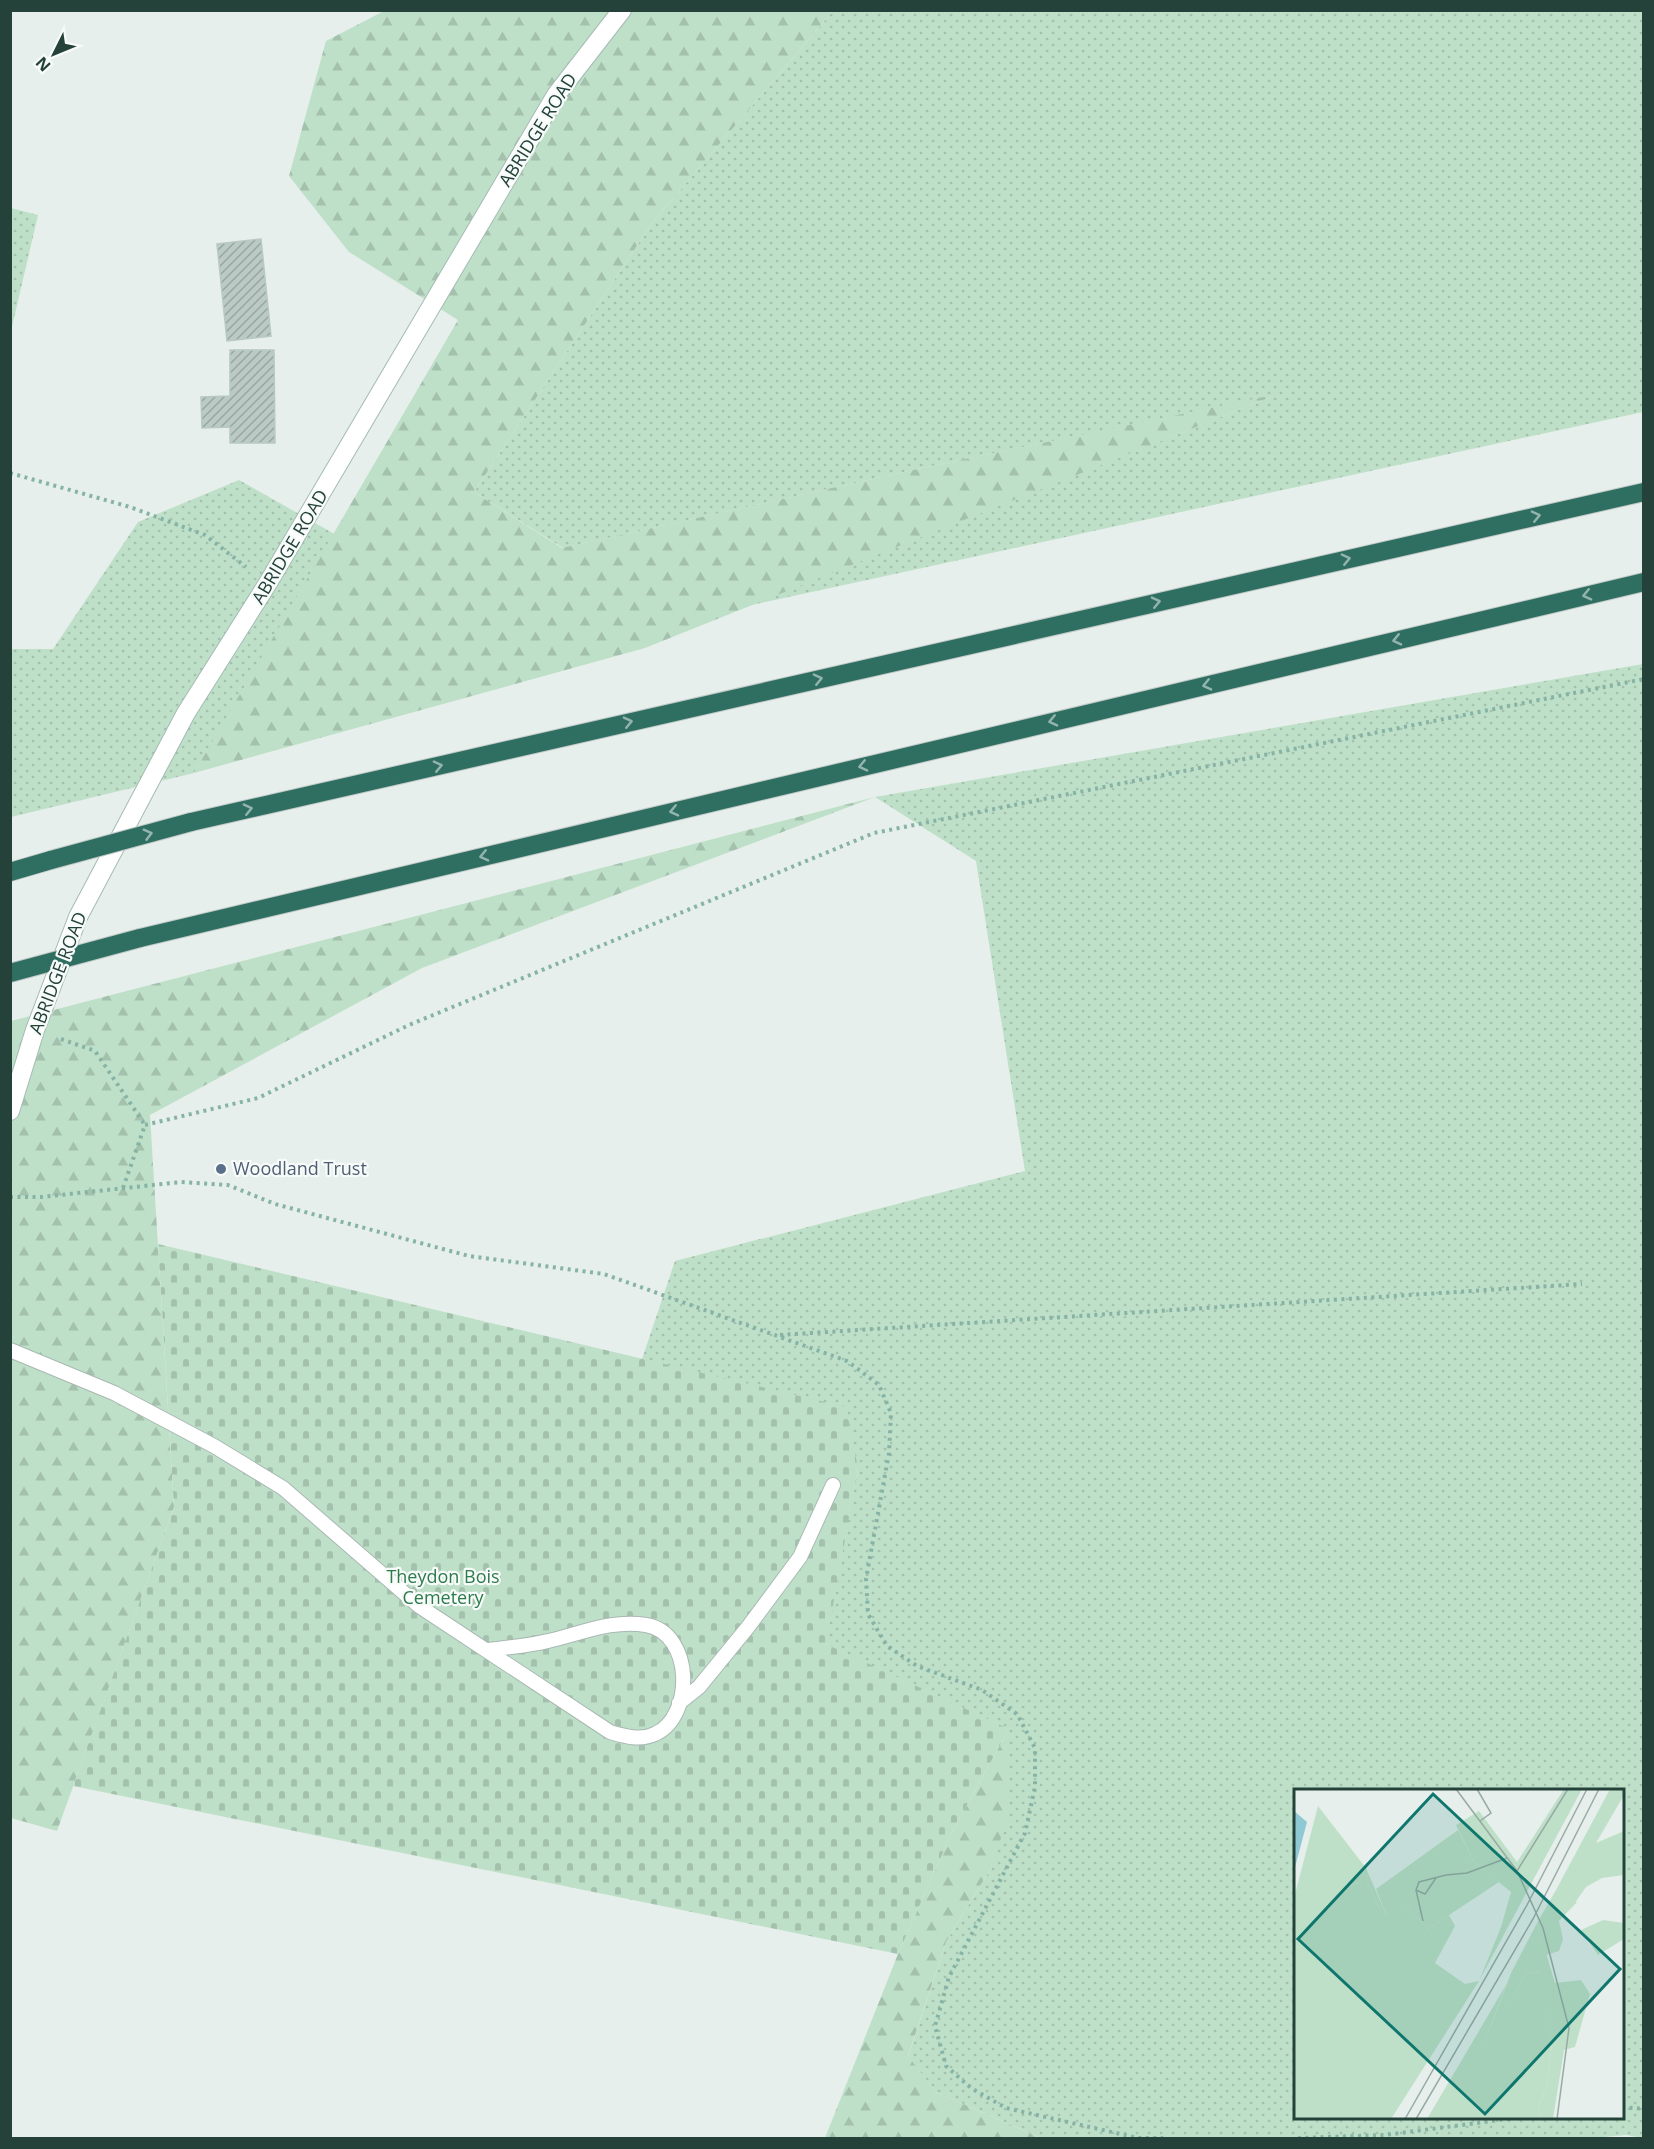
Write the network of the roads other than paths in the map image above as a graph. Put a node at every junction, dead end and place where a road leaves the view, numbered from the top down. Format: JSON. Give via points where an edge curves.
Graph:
{"nodes":[{"id":1,"x":622,"y":10,"type":"edge"},
{"id":2,"x":1644,"y":492,"type":"edge"},
{"id":3,"x":1644,"y":582,"type":"edge"},
{"id":4,"x":10,"y":872,"type":"edge"},
{"id":5,"x":10,"y":973,"type":"edge"},
{"id":6,"x":10,"y":1111,"type":"edge"},
{"id":7,"x":10,"y":1350,"type":"edge"},
{"id":8,"x":833,"y":1485,"type":"dead end"},
{"id":9,"x":489,"y":1650,"type":"junction"},
{"id":10,"x":679,"y":1703,"type":"junction"}],
"edges":[{"from":1,"to":6,"type":"main road","name":"ABRIDGE ROAD","via":[[556,95],[268,583],[186,713],[78,917],[35,1030]]},
{"from":4,"to":2,"type":"highway","one_way":true,"bridge":true,"via":[[191,822]]},
{"from":3,"to":5,"type":"highway","one_way":true,"bridge":true,"via":[[140,938]]},
{"from":7,"to":9,"type":"lane","via":[[114,1393],[284,1488],[419,1606]]},
{"from":8,"to":10,"type":"lane","via":[[800,1557],[699,1687]]},
{"from":9,"to":10,"type":"lane","via":[[610,1732],[632,1738],[655,1734],[670,1722]]},
{"from":9,"to":10,"type":"lane","via":[[605,1626],[650,1625],[665,1633],[684,1664]]}]}
